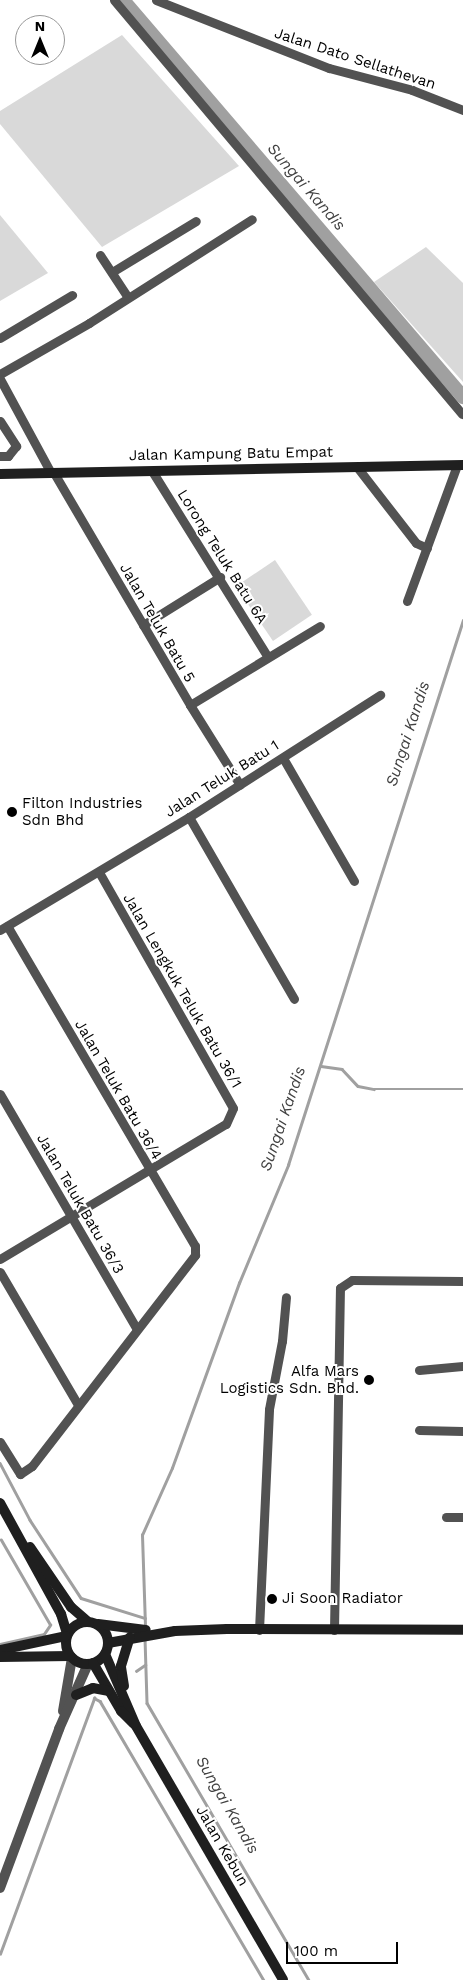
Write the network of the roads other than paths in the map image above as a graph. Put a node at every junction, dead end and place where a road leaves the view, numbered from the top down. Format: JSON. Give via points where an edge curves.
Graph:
{"nodes":[{"id":1,"x":114,"y":0,"type":"edge"},
{"id":2,"x":156,"y":0,"type":"edge"},
{"id":3,"x":463,"y":110,"type":"edge"},
{"id":4,"x":252,"y":218,"type":"dead end"},
{"id":5,"x":196,"y":221,"type":"dead end"},
{"id":6,"x":100,"y":255,"type":"dead end"},
{"id":7,"x":112,"y":272,"type":"junction"},
{"id":8,"x":72,"y":295,"type":"dead end"},
{"id":9,"x":127,"y":296,"type":"junction"},
{"id":10,"x":0,"y":338,"type":"edge"},
{"id":11,"x":0,"y":374,"type":"edge"},
{"id":12,"x":0,"y":379,"type":"edge"},
{"id":13,"x":462,"y":414,"type":"edge"},
{"id":14,"x":0,"y":421,"type":"edge"},
{"id":15,"x":4,"y":456,"type":"edge"},
{"id":16,"x":460,"y":465,"type":"edge"},
{"id":17,"x":357,"y":467,"type":"junction"},
{"id":18,"x":152,"y":471,"type":"junction"},
{"id":19,"x":52,"y":473,"type":"junction"},
{"id":20,"x":0,"y":474,"type":"edge"},
{"id":21,"x":427,"y":548,"type":"junction"},
{"id":22,"x":220,"y":577,"type":"junction"},
{"id":23,"x":407,"y":601,"type":"dead end"},
{"id":24,"x":142,"y":625,"type":"junction"},
{"id":25,"x":320,"y":626,"type":"dead end"},
{"id":26,"x":268,"y":657,"type":"junction"},
{"id":27,"x":380,"y":695,"type":"dead end"},
{"id":28,"x":190,"y":705,"type":"junction"},
{"id":29,"x":283,"y":758,"type":"junction"},
{"id":30,"x":240,"y":785,"type":"junction"},
{"id":31,"x":189,"y":817,"type":"junction"},
{"id":32,"x":99,"y":872,"type":"junction"},
{"id":33,"x":354,"y":881,"type":"dead end"},
{"id":34,"x":4,"y":928,"type":"edge"},
{"id":35,"x":294,"y":999,"type":"dead end"},
{"id":36,"x":0,"y":1094,"type":"edge"},
{"id":37,"x":148,"y":1171,"type":"junction"},
{"id":38,"x":70,"y":1217,"type":"junction"},
{"id":39,"x":0,"y":1259,"type":"edge"},
{"id":40,"x":0,"y":1272,"type":"edge"},
{"id":41,"x":463,"y":1280,"type":"edge"},
{"id":42,"x":286,"y":1297,"type":"dead end"},
{"id":43,"x":136,"y":1328,"type":"junction"},
{"id":44,"x":463,"y":1366,"type":"edge"},
{"id":45,"x":419,"y":1370,"type":"dead end"},
{"id":46,"x":78,"y":1405,"type":"junction"},
{"id":47,"x":419,"y":1430,"type":"dead end"},
{"id":48,"x":463,"y":1431,"type":"edge"},
{"id":49,"x":0,"y":1442,"type":"edge"},
{"id":50,"x":0,"y":1503,"type":"edge"},
{"id":51,"x":446,"y":1517,"type":"dead end"},
{"id":52,"x":463,"y":1517,"type":"edge"},
{"id":53,"x":14,"y":1526,"type":"junction"},
{"id":54,"x":87,"y":1621,"type":"junction"},
{"id":55,"x":98,"y":1624,"type":"junction"},
{"id":56,"x":259,"y":1630,"type":"junction"},
{"id":57,"x":334,"y":1630,"type":"junction"},
{"id":58,"x":463,"y":1630,"type":"edge"},
{"id":59,"x":174,"y":1631,"type":"junction"},
{"id":60,"x":67,"y":1635,"type":"junction"},
{"id":61,"x":130,"y":1637,"type":"junction"},
{"id":62,"x":108,"y":1643,"type":"junction"},
{"id":63,"x":0,"y":1650,"type":"edge"},
{"id":64,"x":105,"y":1654,"type":"junction"},
{"id":65,"x":0,"y":1657,"type":"edge"},
{"id":66,"x":71,"y":1657,"type":"junction"},
{"id":67,"x":90,"y":1663,"type":"junction"},
{"id":68,"x":108,"y":1691,"type":"junction"},
{"id":69,"x":76,"y":1695,"type":"junction"},
{"id":70,"x":130,"y":1708,"type":"junction"},
{"id":71,"x":136,"y":1726,"type":"junction"},
{"id":72,"x":59,"y":1729,"type":"junction"},
{"id":73,"x":0,"y":1888,"type":"edge"},
{"id":74,"x":283,"y":1980,"type":"edge"}],
"edges":[{"from":1,"to":13,"type":"street"},
{"from":2,"to":3,"type":"street","name":"Jalan Dato Sellathevan","via":[[329,68],[412,90]]},
{"from":4,"to":9,"type":"street"},
{"from":5,"to":7,"type":"street"},
{"from":6,"to":7,"type":"street"},
{"from":7,"to":9,"type":"street"},
{"from":8,"to":10,"type":"street"},
{"from":9,"to":11,"type":"street","via":[[89,323]]},
{"from":12,"to":19,"type":"street","name":"Jalan Teluk Batu 5"},
{"from":14,"to":15,"type":"street","via":[[16,446]]},
{"from":16,"to":17,"type":"main road","name":"Jalan Kampung Batu Empat"},
{"from":16,"to":21,"type":"street"},
{"from":17,"to":18,"type":"main road","name":"Jalan Kampung Batu Empat"},
{"from":17,"to":21,"type":"street","via":[[416,543]]},
{"from":18,"to":19,"type":"main road","name":"Jalan Kampung Batu Empat"},
{"from":18,"to":22,"type":"street","name":"Lorong Teluk Batu 6A"},
{"from":19,"to":20,"type":"main road","name":"Jalan Kampung Batu Empat"},
{"from":19,"to":24,"type":"street","name":"Jalan Teluk Batu 5"},
{"from":21,"to":23,"type":"street"},
{"from":22,"to":24,"type":"street"},
{"from":22,"to":26,"type":"street","name":"Lorong Teluk Batu 6A"},
{"from":24,"to":28,"type":"street","name":"Jalan Teluk Batu 5"},
{"from":25,"to":26,"type":"street"},
{"from":26,"to":28,"type":"street"},
{"from":27,"to":29,"type":"street","name":"Jalan Teluk Batu 1"},
{"from":28,"to":30,"type":"street","name":"Jalan Teluk Batu 5"},
{"from":29,"to":30,"type":"street","name":"Jalan Teluk Batu 1"},
{"from":29,"to":33,"type":"street"},
{"from":30,"to":31,"type":"street","name":"Jalan Teluk Batu 1"},
{"from":31,"to":32,"type":"street","name":"Jalan Teluk Batu 1"},
{"from":31,"to":35,"type":"street"},
{"from":32,"to":34,"type":"street","name":"Jalan Teluk Batu 1"},
{"from":32,"to":37,"type":"street","name":"Jalan Lengkuk Teluk Batu 36/1","via":[[233,1108],[226,1124]]},
{"from":34,"to":37,"type":"street","name":"Jalan Teluk Batu 36/4"},
{"from":36,"to":38,"type":"street","name":"Jalan Teluk Batu 36/3"},
{"from":37,"to":38,"type":"street"},
{"from":37,"to":43,"type":"street","name":"Jalan Teluk Batu 36/4","via":[[195,1246],[195,1255]]},
{"from":38,"to":39,"type":"street"},
{"from":38,"to":43,"type":"street","name":"Jalan Teluk Batu 36/3"},
{"from":40,"to":46,"type":"street"},
{"from":41,"to":57,"type":"street","via":[[352,1280],[340,1288]]},
{"from":42,"to":56,"type":"street","via":[[282,1341],[269,1408]]},
{"from":43,"to":46,"type":"street"},
{"from":44,"to":45,"type":"street"},
{"from":46,"to":49,"type":"street","via":[[32,1466],[20,1474]]},
{"from":47,"to":48,"type":"street"},
{"from":50,"to":53,"type":"main road"},
{"from":51,"to":52,"type":"street"},
{"from":53,"to":54,"type":"main road","via":[[72,1607]]},
{"from":53,"to":60,"type":"main road","via":[[61,1614]]},
{"from":54,"to":55,"type":"main road"},
{"from":54,"to":60,"type":"main road","via":[[72,1627]]},
{"from":55,"to":59,"type":"main road"},
{"from":55,"to":62,"type":"main road"},
{"from":56,"to":57,"type":"main road"},
{"from":56,"to":59,"type":"main road"},
{"from":57,"to":58,"type":"main road"},
{"from":59,"to":61,"type":"main road"},
{"from":60,"to":63,"type":"main road"},
{"from":60,"to":66,"type":"main road"},
{"from":61,"to":62,"type":"main road"},
{"from":61,"to":70,"type":"main road","via":[[121,1666]]},
{"from":62,"to":64,"type":"main road"},
{"from":64,"to":67,"type":"main road"},
{"from":64,"to":70,"type":"main road","name":"Jalan Kebun"},
{"from":65,"to":66,"type":"main road"},
{"from":66,"to":67,"type":"main road"},
{"from":66,"to":72,"type":"street"},
{"from":67,"to":68,"type":"main road","name":"Jalan Kebun"},
{"from":67,"to":69,"type":"street"},
{"from":68,"to":69,"type":"main road","via":[[93,1688]]},
{"from":68,"to":71,"type":"main road","name":"Jalan Kebun"},
{"from":69,"to":72,"type":"street"},
{"from":70,"to":71,"type":"main road","name":"Jalan Kebun"},
{"from":71,"to":74,"type":"main road","name":"Jalan Kebun"},
{"from":72,"to":73,"type":"street"}]}
